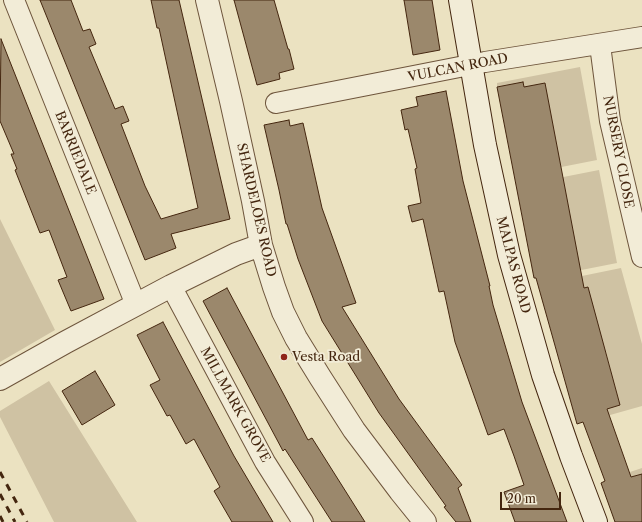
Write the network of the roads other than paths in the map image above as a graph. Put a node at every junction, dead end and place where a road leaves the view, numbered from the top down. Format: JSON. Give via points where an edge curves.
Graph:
{"nodes":[{"id":1,"x":14,"y":0,"type":"edge"},
{"id":2,"x":207,"y":0,"type":"edge"},
{"id":3,"x":460,"y":0,"type":"edge"},
{"id":4,"x":642,"y":37,"type":"edge"},
{"id":5,"x":600,"y":45,"type":"junction"},
{"id":6,"x":470,"y":65,"type":"junction"},
{"id":7,"x":276,"y":103,"type":"dead end"},
{"id":8,"x":261,"y":245,"type":"junction"},
{"id":9,"x":642,"y":257,"type":"edge"},
{"id":10,"x":171,"y":286,"type":"junction"},
{"id":11,"x":136,"y":305,"type":"junction"},
{"id":12,"x":0,"y":379,"type":"edge"},
{"id":13,"x":303,"y":522,"type":"edge"},
{"id":14,"x":425,"y":522,"type":"edge"},
{"id":15,"x":596,"y":522,"type":"edge"}],
"edges":[{"from":1,"to":11,"type":"street","name":"BARRIEDALE"},
{"from":2,"to":8,"type":"street","name":"SHARDELOES ROAD"},
{"from":3,"to":6,"type":"street","name":"MALPAS ROAD"},
{"from":4,"to":5,"type":"street","name":"VULCAN ROAD"},
{"from":5,"to":6,"type":"street","name":"VULCAN ROAD"},
{"from":5,"to":9,"type":"street","name":"NURSERY CLOSE","via":[[610,121]]},
{"from":6,"to":7,"type":"street","name":"VULCAN ROAD"},
{"from":6,"to":15,"type":"street","name":"MALPAS ROAD","via":[[509,255],[543,375],[570,456]]},
{"from":8,"to":10,"type":"street","via":[[236,254]]},
{"from":8,"to":14,"type":"street","name":"SHARDELOES ROAD","via":[[283,312],[296,338],[354,430]]},
{"from":10,"to":11,"type":"street"},
{"from":10,"to":13,"type":"street","name":"MILLMARK GROVE","via":[[262,456]]},
{"from":11,"to":12,"type":"street"}]}
